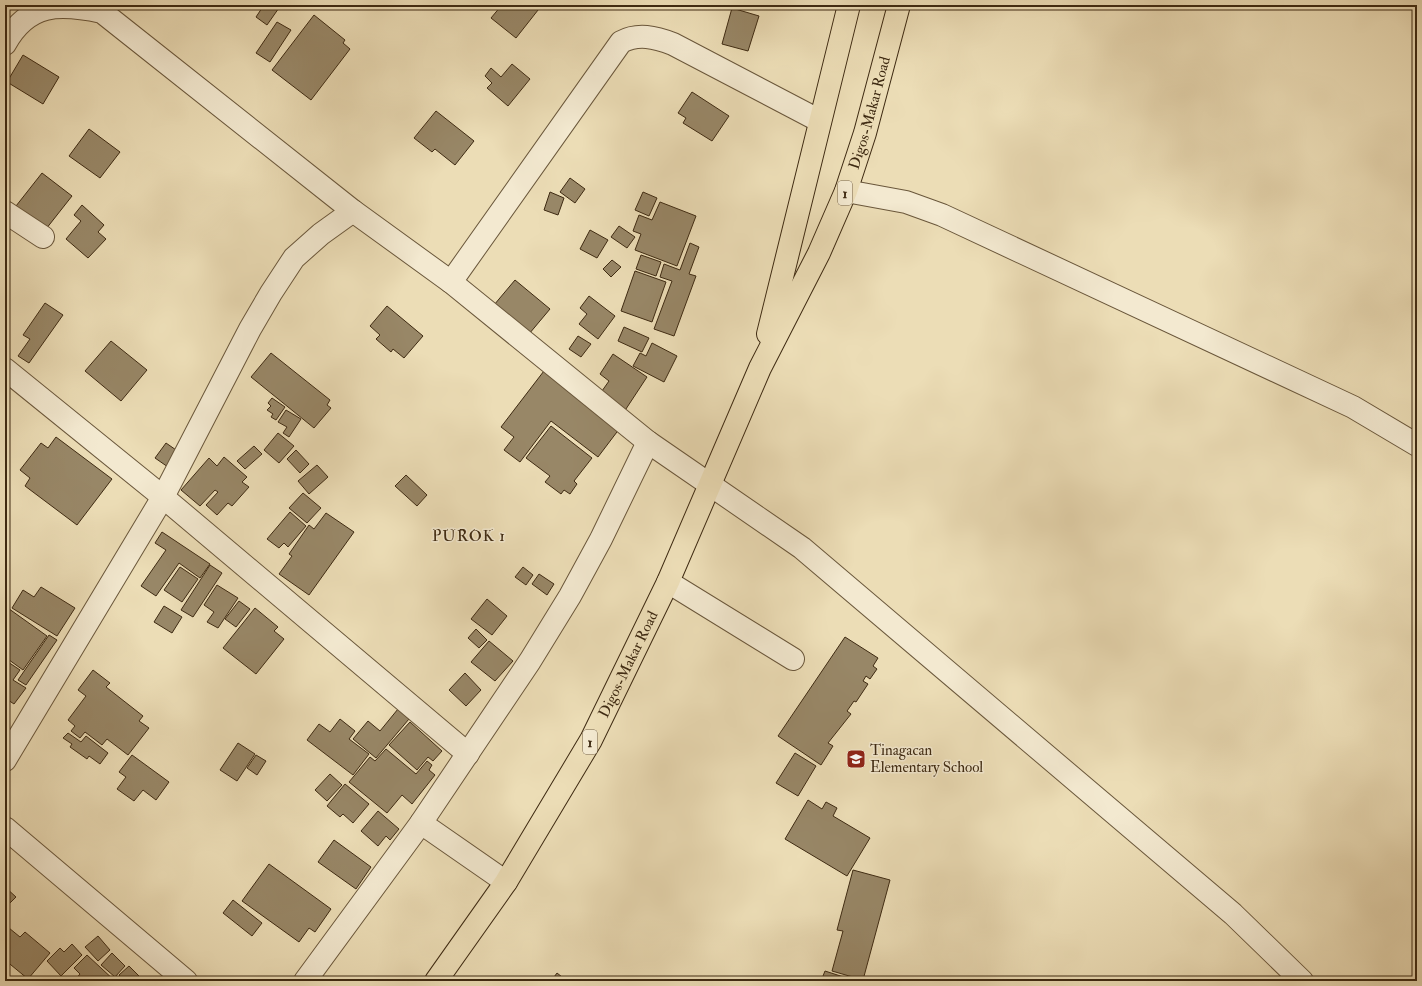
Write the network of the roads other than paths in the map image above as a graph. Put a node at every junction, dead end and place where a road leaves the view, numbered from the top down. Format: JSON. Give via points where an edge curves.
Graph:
{"nodes":[{"id":1,"x":849,"y":5,"type":"edge"},
{"id":2,"x":898,"y":5,"type":"edge"},
{"id":3,"x":5,"y":44,"type":"edge"},
{"id":4,"x":820,"y":121,"type":"junction"},
{"id":5,"x":846,"y":191,"type":"junction"},
{"id":6,"x":353,"y":211,"type":"junction"},
{"id":7,"x":5,"y":212,"type":"edge"},
{"id":8,"x":43,"y":237,"type":"dead end"},
{"id":9,"x":451,"y":282,"type":"junction"},
{"id":10,"x":760,"y":368,"type":"junction"},
{"id":11,"x":5,"y":369,"type":"edge"},
{"id":12,"x":648,"y":442,"type":"junction"},
{"id":13,"x":1417,"y":446,"type":"edge"},
{"id":14,"x":711,"y":484,"type":"junction"},
{"id":15,"x":163,"y":497,"type":"junction"},
{"id":16,"x":668,"y":582,"type":"junction"},
{"id":17,"x":793,"y":659,"type":"dead end"},
{"id":18,"x":468,"y":754,"type":"junction"},
{"id":19,"x":5,"y":760,"type":"edge"},
{"id":20,"x":421,"y":823,"type":"junction"},
{"id":21,"x":5,"y":828,"type":"edge"},
{"id":22,"x":506,"y":882,"type":"junction"},
{"id":23,"x":186,"y":981,"type":"edge"},
{"id":24,"x":305,"y":981,"type":"edge"},
{"id":25,"x":436,"y":981,"type":"edge"},
{"id":26,"x":1302,"y":981,"type":"edge"}],
"edges":[{"from":1,"to":4,"type":"highway","name":"Digos-Makar Road","number":"1"},
{"from":2,"to":5,"type":"highway","name":"Digos-Makar Road","number":"1","via":[[867,126]]},
{"from":3,"to":6,"type":"street","via":[[22,21],[50,7],[74,6],[102,12]]},
{"from":4,"to":9,"type":"street","via":[[673,44],[648,37],[628,38],[621,42]]},
{"from":4,"to":10,"type":"highway","name":"Digos-Makar Road","number":"1"},
{"from":5,"to":10,"type":"highway","name":"Digos-Makar Road","number":"1","via":[[819,253]]},
{"from":5,"to":13,"type":"street","via":[[906,202],[942,215],[1353,407]]},
{"from":6,"to":9,"type":"street"},
{"from":6,"to":15,"type":"street","via":[[321,234],[290,264],[250,329]]},
{"from":7,"to":8,"type":"street"},
{"from":9,"to":12,"type":"street"},
{"from":10,"to":14,"type":"highway","name":"Digos-Makar Road","number":"1"},
{"from":11,"to":15,"type":"street"},
{"from":12,"to":14,"type":"street"},
{"from":12,"to":18,"type":"street","via":[[570,596]]},
{"from":14,"to":16,"type":"highway","name":"Digos-Makar Road","number":"1"},
{"from":14,"to":26,"type":"street","via":[[802,548],[1233,914]]},
{"from":15,"to":18,"type":"street"},
{"from":15,"to":19,"type":"street"},
{"from":16,"to":17,"type":"street"},
{"from":16,"to":22,"type":"highway","name":"Digos-Makar Road","number":"1","via":[[591,740]]},
{"from":18,"to":20,"type":"street"},
{"from":20,"to":22,"type":"street"},
{"from":20,"to":24,"type":"street"},
{"from":21,"to":23,"type":"street"},
{"from":22,"to":25,"type":"highway","name":"Digos-Makar Road","number":"1"}]}
